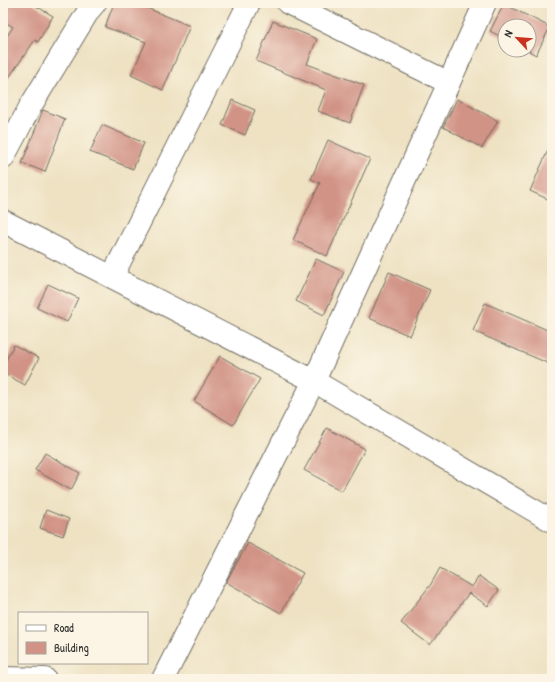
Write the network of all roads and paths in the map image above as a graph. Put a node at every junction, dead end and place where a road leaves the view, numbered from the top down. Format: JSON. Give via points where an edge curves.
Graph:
{"nodes":[{"id":1,"x":95,"y":3,"type":"edge"},
{"id":2,"x":249,"y":3,"type":"edge"},
{"id":3,"x":288,"y":3,"type":"edge"},
{"id":4,"x":485,"y":3,"type":"edge"},
{"id":5,"x":449,"y":82,"type":"junction"},
{"id":6,"x":3,"y":158,"type":"edge"},
{"id":7,"x":3,"y":221,"type":"edge"},
{"id":8,"x":112,"y":277,"type":"junction"},
{"id":9,"x":314,"y":381,"type":"junction"},
{"id":10,"x":552,"y":521,"type":"edge"},
{"id":11,"x":3,"y":678,"type":"edge"},
{"id":12,"x":45,"y":679,"type":"edge"},
{"id":13,"x":163,"y":679,"type":"edge"}],
"edges":[{"from":1,"to":6,"type":"street","via":[[30,107]]},
{"from":2,"to":8,"type":"street"},
{"from":3,"to":5,"type":"street"},
{"from":4,"to":5,"type":"street"},
{"from":5,"to":9,"type":"street"},
{"from":7,"to":8,"type":"street"},
{"from":8,"to":9,"type":"street"},
{"from":9,"to":10,"type":"street"},
{"from":9,"to":13,"type":"street"},
{"from":11,"to":12,"type":"street"}]}
